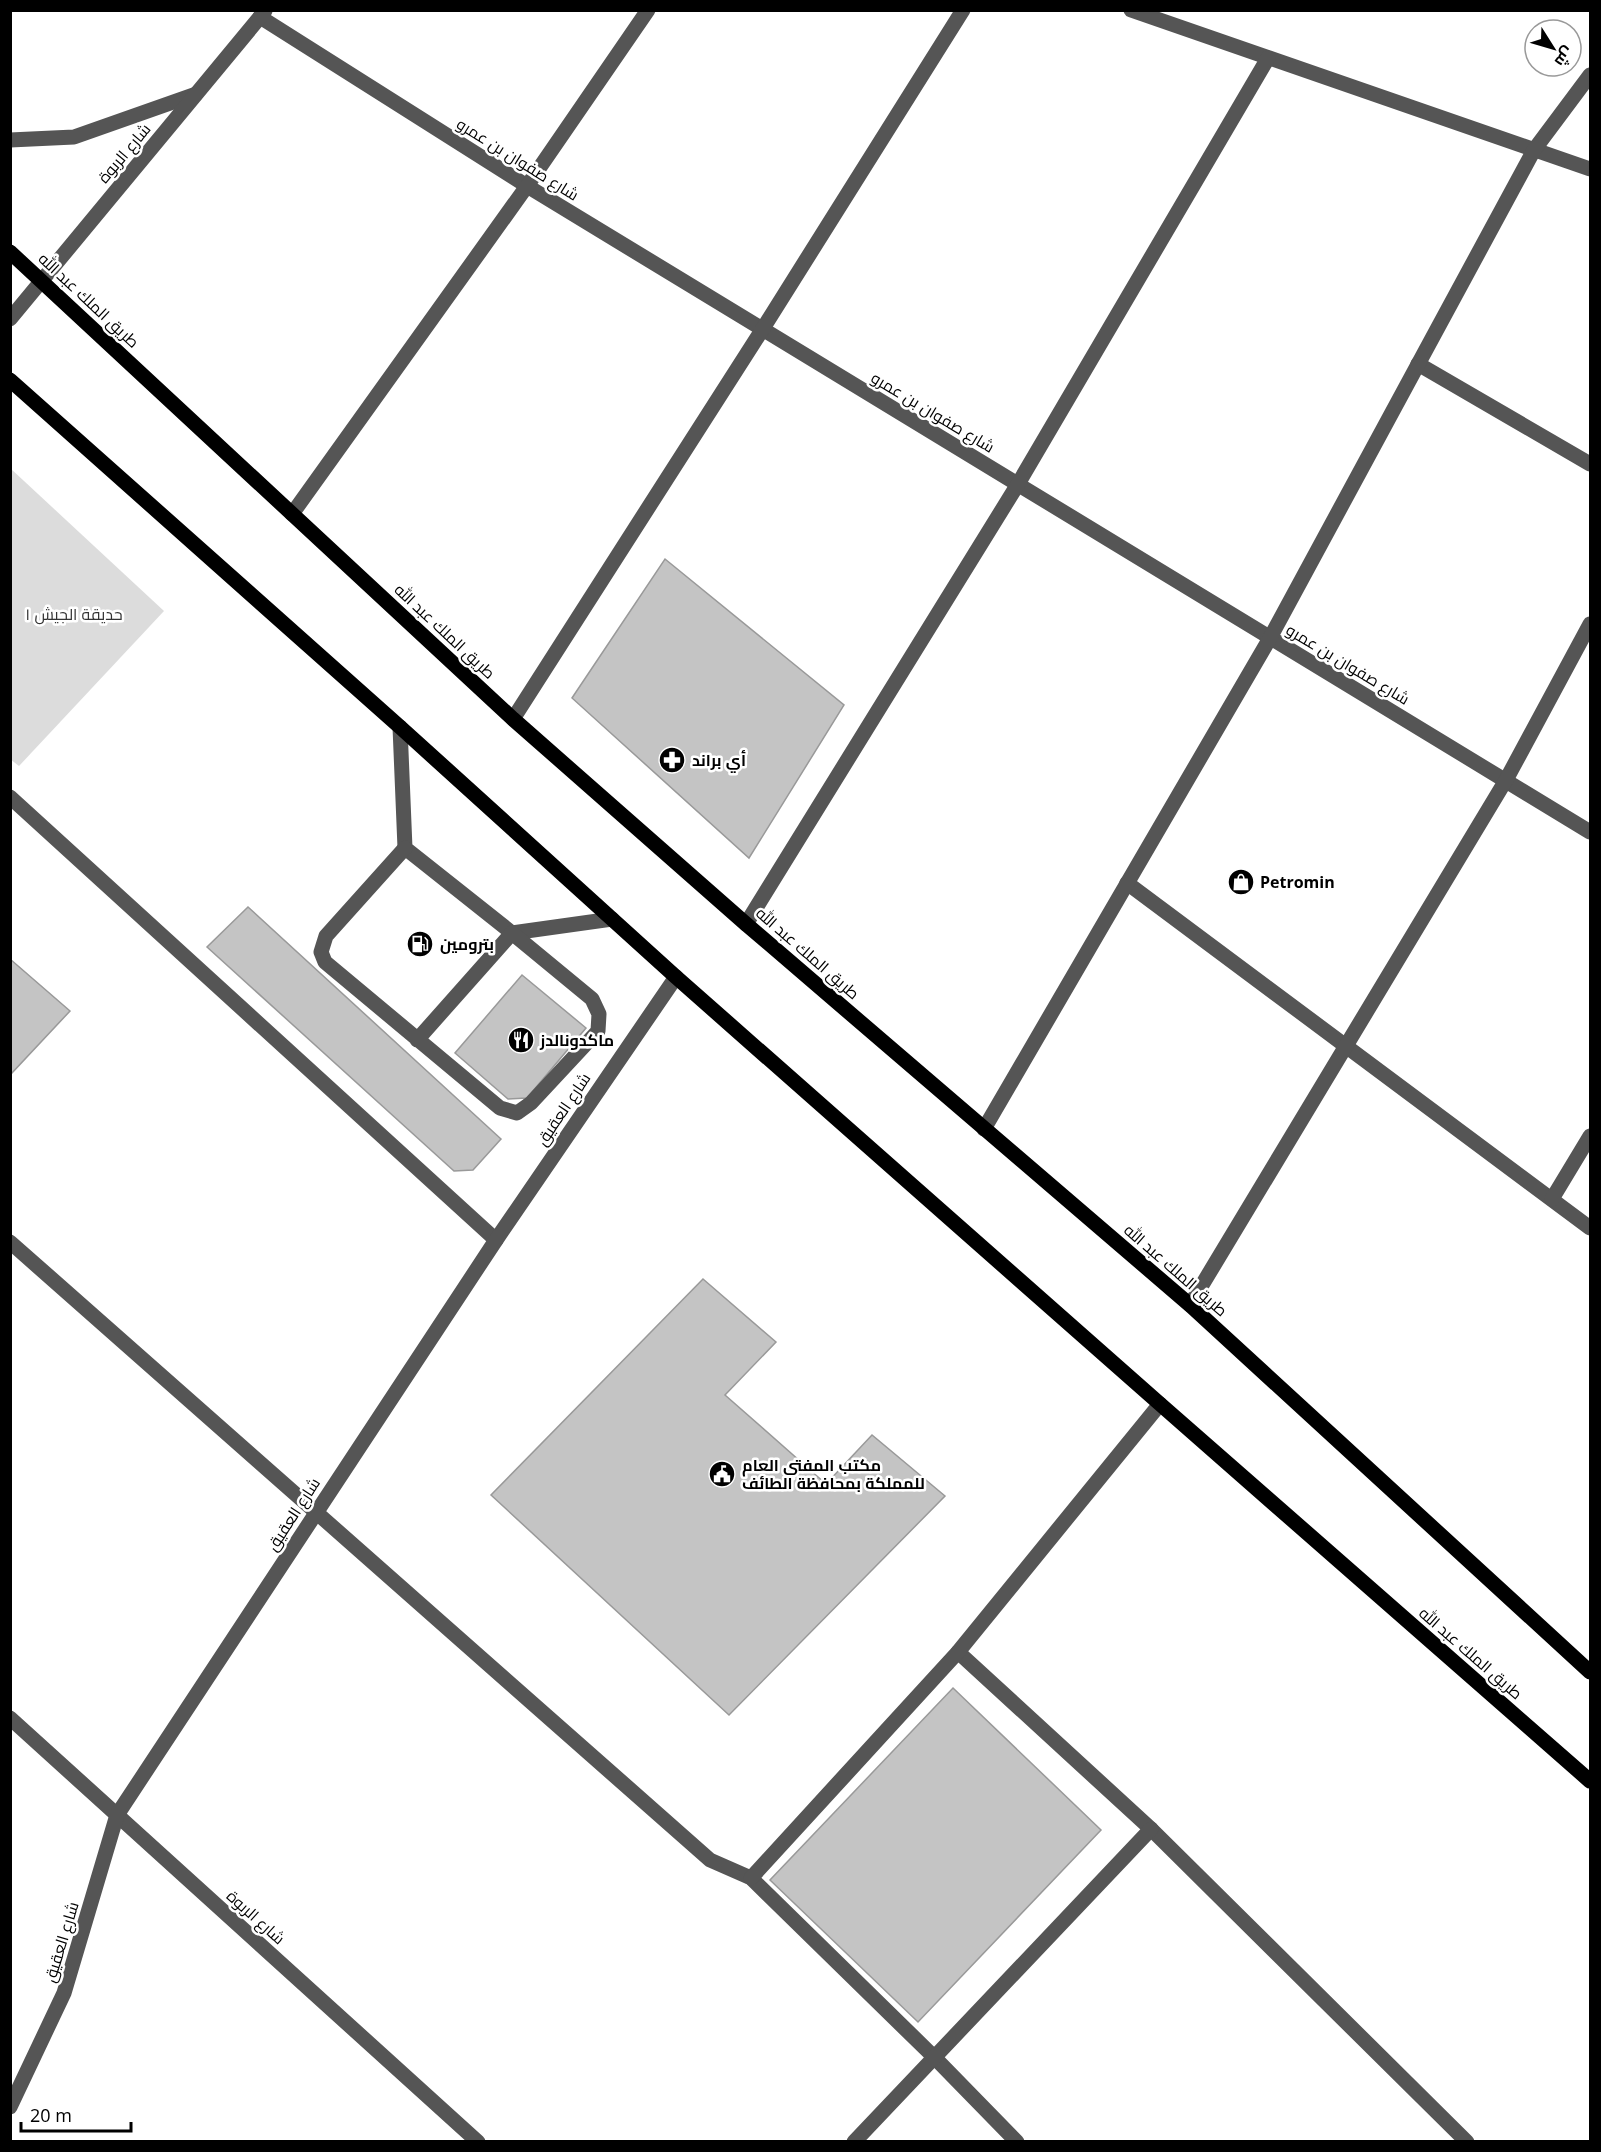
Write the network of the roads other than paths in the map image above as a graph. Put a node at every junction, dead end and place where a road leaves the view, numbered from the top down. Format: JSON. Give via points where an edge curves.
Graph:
{"nodes":[{"id":1,"x":648,"y":10,"type":"edge"},
{"id":2,"x":963,"y":10,"type":"edge"},
{"id":3,"x":1131,"y":10,"type":"edge"},
{"id":4,"x":263,"y":14,"type":"edge"},
{"id":5,"x":1161,"y":15,"type":"edge"},
{"id":6,"x":1268,"y":58,"type":"junction"},
{"id":7,"x":1590,"y":75,"type":"edge"},
{"id":8,"x":196,"y":94,"type":"junction"},
{"id":9,"x":10,"y":141,"type":"edge"},
{"id":10,"x":1534,"y":150,"type":"junction"},
{"id":11,"x":1590,"y":169,"type":"edge"},
{"id":12,"x":527,"y":186,"type":"junction"},
{"id":13,"x":10,"y":252,"type":"edge"},
{"id":14,"x":41,"y":281,"type":"junction"},
{"id":15,"x":10,"y":319,"type":"edge"},
{"id":16,"x":762,"y":330,"type":"junction"},
{"id":17,"x":1418,"y":364,"type":"junction"},
{"id":18,"x":10,"y":380,"type":"edge"},
{"id":19,"x":1590,"y":464,"type":"edge"},
{"id":20,"x":1018,"y":484,"type":"junction"},
{"id":21,"x":292,"y":514,"type":"junction"},
{"id":22,"x":1590,"y":624,"type":"edge"},
{"id":23,"x":1270,"y":638,"type":"junction"},
{"id":24,"x":513,"y":719,"type":"junction"},
{"id":25,"x":400,"y":727,"type":"junction"},
{"id":26,"x":1506,"y":780,"type":"junction"},
{"id":27,"x":10,"y":797,"type":"edge"},
{"id":28,"x":1590,"y":832,"type":"edge"},
{"id":29,"x":405,"y":848,"type":"junction"},
{"id":30,"x":1127,"y":883,"type":"junction"},
{"id":31,"x":612,"y":919,"type":"junction"},
{"id":32,"x":746,"y":924,"type":"junction"},
{"id":33,"x":512,"y":933,"type":"junction"},
{"id":34,"x":676,"y":977,"type":"junction"},
{"id":35,"x":417,"y":1040,"type":"junction"},
{"id":36,"x":1346,"y":1045,"type":"junction"},
{"id":37,"x":984,"y":1128,"type":"junction"},
{"id":38,"x":1590,"y":1136,"type":"edge"},
{"id":39,"x":1552,"y":1199,"type":"junction"},
{"id":40,"x":1590,"y":1228,"type":"edge"},
{"id":41,"x":496,"y":1239,"type":"junction"},
{"id":42,"x":10,"y":1242,"type":"edge"},
{"id":43,"x":1190,"y":1305,"type":"junction"},
{"id":44,"x":1160,"y":1404,"type":"junction"},
{"id":45,"x":316,"y":1512,"type":"junction"},
{"id":46,"x":958,"y":1652,"type":"junction"},
{"id":47,"x":1590,"y":1672,"type":"edge"},
{"id":48,"x":10,"y":1718,"type":"edge"},
{"id":49,"x":1590,"y":1781,"type":"edge"},
{"id":50,"x":117,"y":1815,"type":"junction"},
{"id":51,"x":1151,"y":1829,"type":"junction"},
{"id":52,"x":751,"y":1878,"type":"junction"},
{"id":53,"x":935,"y":2058,"type":"junction"},
{"id":54,"x":10,"y":2107,"type":"edge"},
{"id":55,"x":478,"y":2142,"type":"edge"},
{"id":56,"x":854,"y":2142,"type":"edge"},
{"id":57,"x":1017,"y":2142,"type":"edge"},
{"id":58,"x":1467,"y":2142,"type":"edge"}],
"edges":[{"from":1,"to":12,"type":"street"},
{"from":2,"to":16,"type":"street"},
{"from":3,"to":5,"type":"street"},
{"from":4,"to":8,"type":"street","name":"شارع الربوة"},
{"from":4,"to":12,"type":"street","name":"شارع صفوان بن عمرو"},
{"from":5,"to":6,"type":"street"},
{"from":6,"to":10,"type":"street"},
{"from":6,"to":20,"type":"street"},
{"from":7,"to":10,"type":"street"},
{"from":8,"to":9,"type":"street","via":[[74,137]]},
{"from":8,"to":14,"type":"street","name":"شارع الربوة"},
{"from":10,"to":11,"type":"street"},
{"from":10,"to":17,"type":"street"},
{"from":12,"to":16,"type":"street","name":"شارع صفوان بن عمرو"},
{"from":12,"to":21,"type":"street"},
{"from":13,"to":14,"type":"main road","name":"طريق الملك عبد الله"},
{"from":14,"to":15,"type":"street","name":"شارع الربوة"},
{"from":14,"to":21,"type":"main road","name":"طريق الملك عبد الله"},
{"from":16,"to":20,"type":"street","name":"شارع صفوان بن عمرو"},
{"from":16,"to":24,"type":"street"},
{"from":17,"to":19,"type":"street"},
{"from":17,"to":23,"type":"street"},
{"from":18,"to":25,"type":"main road","name":"طريق الملك عبد الله"},
{"from":20,"to":23,"type":"street","name":"شارع صفوان بن عمرو"},
{"from":20,"to":32,"type":"street"},
{"from":21,"to":24,"type":"main road","name":"طريق الملك عبد الله"},
{"from":22,"to":26,"type":"street"},
{"from":23,"to":26,"type":"street","name":"شارع صفوان بن عمرو"},
{"from":23,"to":30,"type":"street"},
{"from":24,"to":32,"type":"main road","name":"طريق الملك عبد الله"},
{"from":25,"to":29,"type":"street"},
{"from":25,"to":31,"type":"main road","name":"طريق الملك عبد الله"},
{"from":26,"to":28,"type":"street","name":"شارع صفوان بن عمرو"},
{"from":26,"to":36,"type":"street"},
{"from":27,"to":41,"type":"street"},
{"from":29,"to":33,"type":"street"},
{"from":29,"to":35,"type":"street","via":[[326,936],[321,952],[325,962]]},
{"from":30,"to":36,"type":"street"},
{"from":30,"to":37,"type":"street"},
{"from":31,"to":33,"type":"street"},
{"from":31,"to":34,"type":"main road","name":"طريق الملك عبد الله"},
{"from":32,"to":37,"type":"main road","name":"طريق الملك عبد الله"},
{"from":33,"to":35,"type":"street"},
{"from":33,"to":35,"type":"street","via":[[592,999],[599,1014],[598,1030],[531,1103],[517,1113],[500,1108]]},
{"from":34,"to":41,"type":"street","name":"شارع العقيق"},
{"from":34,"to":44,"type":"main road","name":"طريق الملك عبد الله"},
{"from":36,"to":39,"type":"street"},
{"from":36,"to":43,"type":"street"},
{"from":37,"to":43,"type":"main road","name":"طريق الملك عبد الله"},
{"from":38,"to":39,"type":"street"},
{"from":39,"to":40,"type":"street"},
{"from":41,"to":45,"type":"street","name":"شارع العقيق"},
{"from":42,"to":45,"type":"street"},
{"from":43,"to":47,"type":"main road","name":"طريق الملك عبد الله"},
{"from":44,"to":46,"type":"street"},
{"from":44,"to":49,"type":"main road","name":"طريق الملك عبد الله"},
{"from":45,"to":50,"type":"street","name":"شارع العقيق"},
{"from":45,"to":52,"type":"street","via":[[710,1860]]},
{"from":46,"to":51,"type":"street"},
{"from":46,"to":52,"type":"street"},
{"from":48,"to":50,"type":"street","name":"شارع الربوة"},
{"from":50,"to":54,"type":"street","name":"شارع العقيق","via":[[64,1993]]},
{"from":50,"to":55,"type":"street","name":"شارع الربوة"},
{"from":51,"to":53,"type":"street"},
{"from":51,"to":58,"type":"street"},
{"from":52,"to":53,"type":"street"},
{"from":53,"to":56,"type":"street"},
{"from":53,"to":57,"type":"street"}]}
